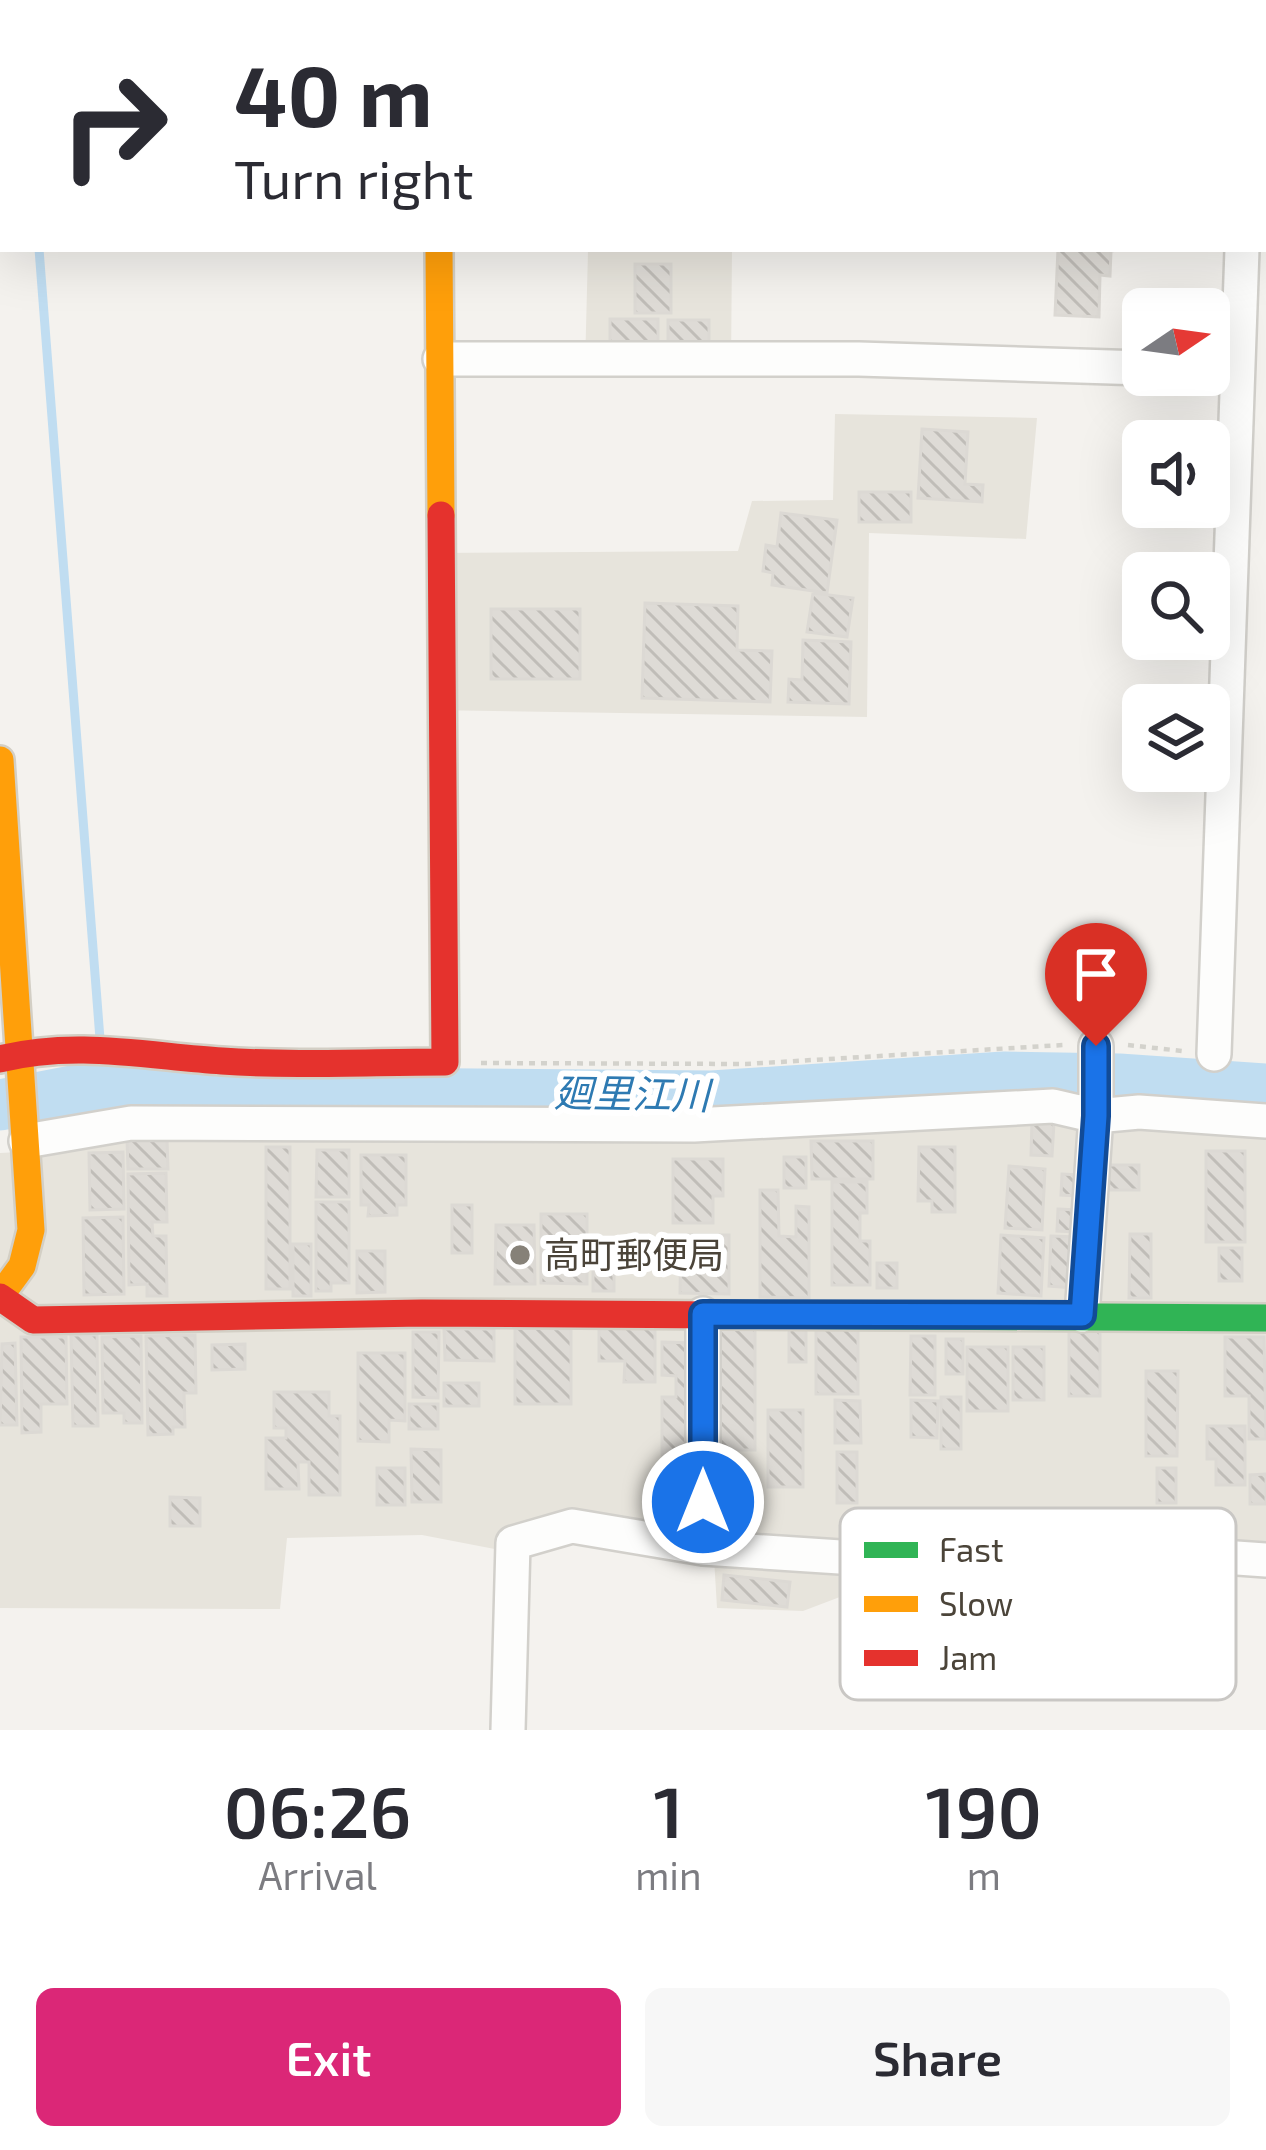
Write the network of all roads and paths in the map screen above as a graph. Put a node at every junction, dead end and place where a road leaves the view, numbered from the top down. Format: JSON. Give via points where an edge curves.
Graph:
{"nodes":[{"id":1,"x":440,"y":252,"type":"edge"},
{"id":2,"x":1242,"y":252,"type":"edge"},
{"id":3,"x":1230,"y":325,"type":"edge"},
{"id":4,"x":440,"y":359,"type":"junction"},
{"id":5,"x":1122,"y":367,"type":"edge"},
{"id":6,"x":1223,"y":396,"type":"edge"},
{"id":7,"x":0,"y":760,"type":"edge"},
{"id":8,"x":1096,"y":1046,"type":"junction"},
{"id":9,"x":1214,"y":1054,"type":"joint"},
{"id":10,"x":10,"y":1055,"type":"edge"},
{"id":11,"x":445,"y":1062,"type":"junction"},
{"id":12,"x":1096,"y":1116,"type":"junction"},
{"id":13,"x":1266,"y":1120,"type":"edge"},
{"id":14,"x":26,"y":1142,"type":"junction"},
{"id":15,"x":0,"y":1296,"type":"edge"},
{"id":16,"x":703,"y":1314,"type":"junction"},
{"id":17,"x":1082,"y":1315,"type":"junction"},
{"id":18,"x":1266,"y":1318,"type":"edge"},
{"id":19,"x":703,"y":1548,"type":"junction"},
{"id":20,"x":840,"y":1557,"type":"edge"},
{"id":21,"x":1236,"y":1558,"type":"edge"},
{"id":22,"x":1266,"y":1560,"type":"edge"},
{"id":23,"x":508,"y":1730,"type":"edge"}],
"edges":[{"from":1,"to":4,"type":"street"},
{"from":2,"to":3,"type":"street"},
{"from":4,"to":5,"type":"street","via":[[859,358]]},
{"from":4,"to":11,"type":"street"},
{"from":6,"to":9,"type":"street"},
{"from":7,"to":10,"type":"street"},
{"from":8,"to":9,"type":"path"},
{"from":8,"to":11,"type":"path","via":[[746,1064]]},
{"from":8,"to":12,"type":"street"},
{"from":10,"to":11,"type":"street"},
{"from":10,"to":14,"type":"street"},
{"from":12,"to":13,"type":"street"},
{"from":12,"to":14,"type":"street","via":[[1053,1106],[694,1125],[208,1120],[131,1123]]},
{"from":12,"to":17,"type":"street"},
{"from":14,"to":15,"type":"street","via":[[26,1262]]},
{"from":15,"to":16,"type":"street","via":[[33,1320]]},
{"from":16,"to":17,"type":"street"},
{"from":16,"to":19,"type":"street"},
{"from":17,"to":18,"type":"street"},
{"from":19,"to":20,"type":"street"},
{"from":19,"to":23,"type":"street","via":[[572,1526],[513,1543]]},
{"from":21,"to":22,"type":"street"}]}
